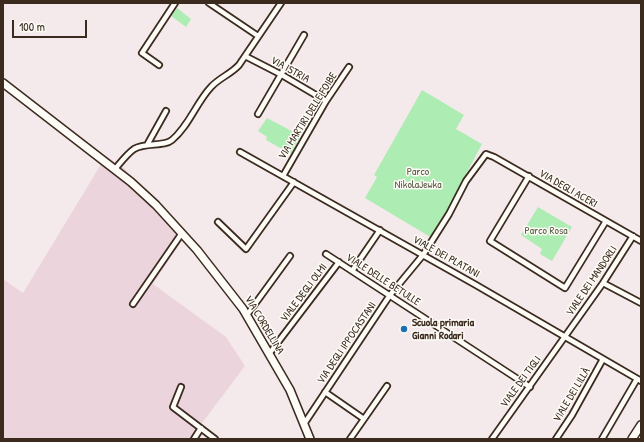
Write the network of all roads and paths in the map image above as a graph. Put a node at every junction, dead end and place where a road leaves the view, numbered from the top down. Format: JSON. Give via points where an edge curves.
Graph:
{"nodes":[{"id":1,"x":175,"y":3,"type":"edge"},
{"id":2,"x":209,"y":3,"type":"edge"},
{"id":3,"x":281,"y":3,"type":"edge"},
{"id":4,"x":304,"y":34,"type":"dead end"},
{"id":5,"x":258,"y":36,"type":"junction"},
{"id":6,"x":245,"y":56,"type":"junction"},
{"id":7,"x":159,"y":65,"type":"dead end"},
{"id":8,"x":349,"y":67,"type":"dead end"},
{"id":9,"x":280,"y":74,"type":"junction"},
{"id":10,"x":3,"y":83,"type":"edge"},
{"id":11,"x":326,"y":101,"type":"junction"},
{"id":12,"x":166,"y":110,"type":"dead end"},
{"id":13,"x":258,"y":114,"type":"dead end"},
{"id":14,"x":147,"y":145,"type":"junction"},
{"id":15,"x":240,"y":152,"type":"dead end"},
{"id":16,"x":486,"y":154,"type":"joint"},
{"id":17,"x":116,"y":169,"type":"junction"},
{"id":18,"x":283,"y":176,"type":"junction"},
{"id":19,"x":529,"y":176,"type":"junction"},
{"id":20,"x":294,"y":182,"type":"junction"},
{"id":21,"x":606,"y":221,"type":"junction"},
{"id":22,"x":218,"y":222,"type":"dead end"},
{"id":23,"x":380,"y":230,"type":"junction"},
{"id":24,"x":182,"y":233,"type":"junction"},
{"id":25,"x":633,"y":236,"type":"junction"},
{"id":26,"x":641,"y":241,"type":"edge"},
{"id":27,"x":326,"y":254,"type":"dead end"},
{"id":28,"x":423,"y":255,"type":"junction"},
{"id":29,"x":290,"y":256,"type":"dead end"},
{"id":30,"x":339,"y":262,"type":"junction"},
{"id":31,"x":352,"y":271,"type":"junction"},
{"id":32,"x":603,"y":283,"type":"junction"},
{"id":33,"x":390,"y":295,"type":"junction"},
{"id":34,"x":641,"y":303,"type":"edge"},
{"id":35,"x":133,"y":304,"type":"dead end"},
{"id":36,"x":247,"y":315,"type":"junction"},
{"id":37,"x":565,"y":336,"type":"junction"},
{"id":38,"x":269,"y":354,"type":"junction"},
{"id":39,"x":603,"y":359,"type":"junction"},
{"id":40,"x":639,"y":380,"type":"edge"},
{"id":41,"x":388,"y":386,"type":"dead end"},
{"id":42,"x":181,"y":387,"type":"dead end"},
{"id":43,"x":530,"y":387,"type":"junction"},
{"id":44,"x":325,"y":392,"type":"junction"},
{"id":45,"x":364,"y":419,"type":"junction"},
{"id":46,"x":304,"y":424,"type":"junction"},
{"id":47,"x":641,"y":425,"type":"edge"},
{"id":48,"x":201,"y":428,"type":"junction"},
{"id":49,"x":194,"y":439,"type":"edge"},
{"id":50,"x":215,"y":439,"type":"edge"},
{"id":51,"x":310,"y":439,"type":"edge"},
{"id":52,"x":350,"y":439,"type":"edge"},
{"id":53,"x":492,"y":439,"type":"edge"},
{"id":54,"x":556,"y":439,"type":"edge"},
{"id":55,"x":602,"y":439,"type":"edge"},
{"id":56,"x":632,"y":439,"type":"edge"}],
"edges":[{"from":1,"to":7,"type":"street","via":[[142,53]]},
{"from":2,"to":5,"type":"street"},
{"from":3,"to":5,"type":"street"},
{"from":4,"to":9,"type":"street"},
{"from":5,"to":6,"type":"street"},
{"from":6,"to":9,"type":"street","name":"VIA ISTRIA"},
{"from":6,"to":14,"type":"street","via":[[232,72],[210,88],[173,139],[167,143]]},
{"from":8,"to":11,"type":"street","name":"VIA MARTIRI DELLE FOIBE"},
{"from":9,"to":11,"type":"street","name":"VIA ISTRIA"},
{"from":9,"to":13,"type":"street"},
{"from":10,"to":17,"type":"street","name":"VIA CORDELLINA"},
{"from":11,"to":18,"type":"street","name":"VIA MARTIRI DELLE FOIBE"},
{"from":12,"to":14,"type":"street"},
{"from":14,"to":17,"type":"street","via":[[136,148]]},
{"from":15,"to":18,"type":"street","name":"VIALE DEI PLATANI"},
{"from":16,"to":19,"type":"street","name":"VIA DEGLI ACERI"},
{"from":16,"to":28,"type":"street","name":"VIA DEGLI IPPOCASTANI","via":[[466,181]]},
{"from":17,"to":24,"type":"street","name":"VIA CORDELLINA","via":[[156,205]]},
{"from":18,"to":20,"type":"street","name":"VIALE DEI PLATANI"},
{"from":19,"to":21,"type":"street","name":"VIA DEGLI ACERI"},
{"from":19,"to":21,"type":"street","via":[[490,241],[565,288]]},
{"from":20,"to":22,"type":"street","via":[[246,249]]},
{"from":20,"to":23,"type":"street","name":"VIALE DEI PLATANI"},
{"from":21,"to":25,"type":"street","name":"VIA DEGLI ACERI"},
{"from":23,"to":28,"type":"street","name":"VIALE DEI PLATANI"},
{"from":23,"to":31,"type":"street"},
{"from":24,"to":35,"type":"street"},
{"from":24,"to":36,"type":"street","name":"VIA CORDELLINA"},
{"from":25,"to":26,"type":"street","name":"VIA DEGLI ACERI"},
{"from":25,"to":32,"type":"street","name":"VIALE DEI MANDORLI"},
{"from":27,"to":30,"type":"street","name":"VIALE DELLE BETULLE"},
{"from":28,"to":33,"type":"street","name":"VIA DEGLI IPPOCASTANI"},
{"from":28,"to":37,"type":"street","name":"VIALE DEI PLATANI"},
{"from":29,"to":36,"type":"street"},
{"from":30,"to":31,"type":"street","name":"VIALE DELLE BETULLE"},
{"from":30,"to":38,"type":"street","name":"VIALE DEGLI OLMI"},
{"from":31,"to":33,"type":"street","name":"VIALE DELLE BETULLE"},
{"from":32,"to":34,"type":"street"},
{"from":32,"to":37,"type":"street","name":"VIALE DEI MANDORLI"},
{"from":33,"to":43,"type":"street","name":"VIALE DELLE BETULLE"},
{"from":33,"to":44,"type":"street","name":"VIA DEGLI IPPOCASTANI"},
{"from":36,"to":38,"type":"street","name":"VIA CORDELLINA"},
{"from":37,"to":39,"type":"street","name":"VIALE DEI PLATANI"},
{"from":37,"to":43,"type":"street","name":"VIALE DEI TIGLI"},
{"from":38,"to":46,"type":"street","name":"VIA CORDELLINA","via":[[290,390]]},
{"from":39,"to":40,"type":"street","name":"VIALE DEI PLATANI"},
{"from":39,"to":54,"type":"street","name":"VIALE DEI LILLÀ"},
{"from":40,"to":55,"type":"street"},
{"from":41,"to":45,"type":"street"},
{"from":42,"to":48,"type":"street","via":[[173,407]]},
{"from":43,"to":53,"type":"street","name":"VIALE DEI TIGLI"},
{"from":44,"to":45,"type":"street"},
{"from":44,"to":46,"type":"street","name":"VIA DEGLI IPPOCASTANI"},
{"from":45,"to":52,"type":"street"},
{"from":46,"to":51,"type":"street","name":"VIA CORDELLINA"},
{"from":47,"to":56,"type":"street"},
{"from":48,"to":49,"type":"street"},
{"from":48,"to":50,"type":"street"}]}
